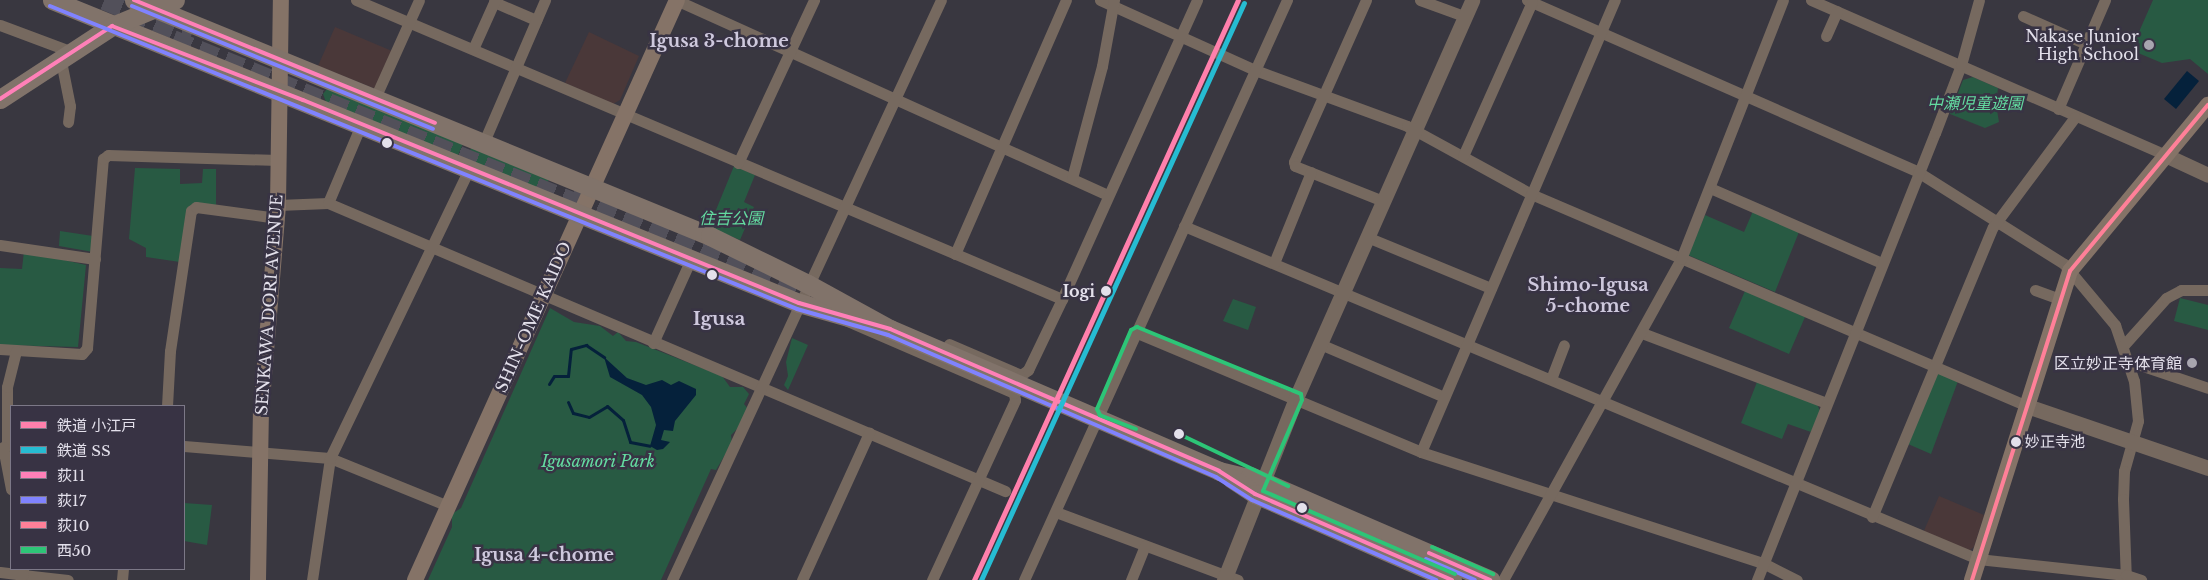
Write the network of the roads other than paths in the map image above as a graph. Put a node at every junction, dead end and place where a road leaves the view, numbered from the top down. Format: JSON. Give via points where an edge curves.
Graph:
{"nodes":[{"id":1,"x":134,"y":0,"type":"edge"},
{"id":2,"x":281,"y":0,"type":"edge"},
{"id":3,"x":356,"y":0,"type":"edge"},
{"id":4,"x":419,"y":0,"type":"edge"},
{"id":5,"x":545,"y":0,"type":"edge"},
{"id":6,"x":677,"y":0,"type":"edge"},
{"id":7,"x":814,"y":0,"type":"edge"},
{"id":8,"x":941,"y":0,"type":"edge"},
{"id":9,"x":1066,"y":0,"type":"edge"},
{"id":10,"x":1100,"y":0,"type":"edge"},
{"id":11,"x":1197,"y":0,"type":"edge"},
{"id":12,"x":1287,"y":0,"type":"edge"},
{"id":13,"x":1366,"y":0,"type":"edge"},
{"id":14,"x":1420,"y":0,"type":"edge"},
{"id":15,"x":1472,"y":0,"type":"edge"},
{"id":16,"x":1615,"y":0,"type":"edge"},
{"id":17,"x":1783,"y":0,"type":"edge"},
{"id":18,"x":1811,"y":0,"type":"edge"},
{"id":19,"x":1980,"y":0,"type":"edge"},
{"id":20,"x":2106,"y":0,"type":"edge"},
{"id":21,"x":495,"y":1,"type":"edge"},
{"id":22,"x":1529,"y":1,"type":"edge"},
{"id":23,"x":60,"y":2,"type":"edge"},
{"id":24,"x":168,"y":2,"type":"edge"},
{"id":25,"x":1114,"y":3,"type":"edge"},
{"id":26,"x":1837,"y":12,"type":"junction"},
{"id":27,"x":1464,"y":16,"type":"junction"},
{"id":28,"x":2023,"y":16,"type":"dead end"},
{"id":29,"x":536,"y":20,"type":"junction"},
{"id":30,"x":409,"y":22,"type":"junction"},
{"id":31,"x":0,"y":25,"type":"edge"},
{"id":32,"x":112,"y":26,"type":"junction"},
{"id":33,"x":1601,"y":33,"type":"junction"},
{"id":34,"x":1826,"y":36,"type":"dead end"},
{"id":35,"x":1181,"y":37,"type":"junction"},
{"id":36,"x":237,"y":43,"type":"junction"},
{"id":37,"x":2086,"y":44,"type":"junction"},
{"id":38,"x":472,"y":49,"type":"junction"},
{"id":39,"x":790,"y":52,"type":"junction"},
{"id":40,"x":68,"y":57,"type":"junction"},
{"id":41,"x":278,"y":61,"type":"junction"},
{"id":42,"x":1961,"y":64,"type":"junction"},
{"id":43,"x":516,"y":68,"type":"junction"},
{"id":44,"x":1255,"y":70,"type":"junction"},
{"id":45,"x":228,"y":72,"type":"junction"},
{"id":46,"x":332,"y":82,"type":"junction"},
{"id":47,"x":279,"y":90,"type":"junction"},
{"id":48,"x":1325,"y":96,"type":"junction"},
{"id":49,"x":1745,"y":96,"type":"junction"},
{"id":50,"x":375,"y":98,"type":"junction"},
{"id":51,"x":0,"y":100,"type":"edge"},
{"id":52,"x":894,"y":100,"type":"junction"},
{"id":53,"x":2208,"y":105,"type":"edge"},
{"id":54,"x":325,"y":108,"type":"junction"},
{"id":55,"x":2058,"y":109,"type":"junction"},
{"id":56,"x":625,"y":115,"type":"junction"},
{"id":57,"x":2075,"y":117,"type":"junction"},
{"id":58,"x":68,"y":122,"type":"dead end"},
{"id":59,"x":361,"y":125,"type":"junction"},
{"id":60,"x":1415,"y":129,"type":"junction"},
{"id":61,"x":484,"y":144,"type":"junction"},
{"id":62,"x":1001,"y":148,"type":"junction"},
{"id":63,"x":1464,"y":156,"type":"junction"},
{"id":64,"x":2165,"y":156,"type":"junction"},
{"id":65,"x":278,"y":160,"type":"junction"},
{"id":66,"x":738,"y":163,"type":"junction"},
{"id":67,"x":469,"y":169,"type":"junction"},
{"id":68,"x":550,"y":170,"type":"junction"},
{"id":69,"x":1311,"y":172,"type":"junction"},
{"id":70,"x":1918,"y":172,"type":"junction"},
{"id":71,"x":2208,"y":175,"type":"edge"},
{"id":72,"x":1072,"y":178,"type":"junction"},
{"id":73,"x":592,"y":188,"type":"junction"},
{"id":74,"x":1710,"y":188,"type":"junction"},
{"id":75,"x":1531,"y":194,"type":"junction"},
{"id":76,"x":1107,"y":195,"type":"junction"},
{"id":77,"x":542,"y":198,"type":"junction"},
{"id":78,"x":1383,"y":201,"type":"junction"},
{"id":79,"x":328,"y":203,"type":"junction"},
{"id":80,"x":843,"y":206,"type":"junction"},
{"id":81,"x":278,"y":212,"type":"junction"},
{"id":82,"x":580,"y":213,"type":"junction"},
{"id":83,"x":1996,"y":221,"type":"junction"},
{"id":84,"x":1184,"y":226,"type":"junction"},
{"id":85,"x":1367,"y":238,"type":"junction"},
{"id":86,"x":0,"y":245,"type":"edge"},
{"id":87,"x":433,"y":248,"type":"junction"},
{"id":88,"x":955,"y":254,"type":"junction"},
{"id":89,"x":95,"y":258,"type":"junction"},
{"id":90,"x":690,"y":259,"type":"junction"},
{"id":91,"x":1681,"y":259,"type":"junction"},
{"id":92,"x":1274,"y":263,"type":"junction"},
{"id":93,"x":1882,"y":263,"type":"junction"},
{"id":94,"x":775,"y":267,"type":"junction"},
{"id":95,"x":2070,"y":271,"type":"junction"},
{"id":96,"x":1491,"y":288,"type":"junction"},
{"id":97,"x":766,"y":289,"type":"junction"},
{"id":98,"x":2035,"y":290,"type":"dead end"},
{"id":99,"x":2208,"y":290,"type":"edge"},
{"id":100,"x":1343,"y":291,"type":"junction"},
{"id":101,"x":543,"y":295,"type":"junction"},
{"id":102,"x":811,"y":296,"type":"junction"},
{"id":103,"x":1062,"y":299,"type":"junction"},
{"id":104,"x":2060,"y":299,"type":"junction"},
{"id":105,"x":1855,"y":332,"type":"junction"},
{"id":106,"x":1137,"y":333,"type":"junction"},
{"id":107,"x":1642,"y":333,"type":"junction"},
{"id":108,"x":653,"y":343,"type":"junction"},
{"id":109,"x":1468,"y":343,"type":"junction"},
{"id":110,"x":1320,"y":344,"type":"junction"},
{"id":111,"x":1564,"y":344,"type":"dead end"},
{"id":112,"x":2123,"y":346,"type":"junction"},
{"id":113,"x":0,"y":349,"type":"edge"},
{"id":114,"x":16,"y":351,"type":"junction"},
{"id":115,"x":2128,"y":361,"type":"junction"},
{"id":116,"x":1935,"y":367,"type":"junction"},
{"id":117,"x":1022,"y":375,"type":"junction"},
{"id":118,"x":1551,"y":379,"type":"junction"},
{"id":119,"x":760,"y":388,"type":"junction"},
{"id":120,"x":2208,"y":388,"type":"edge"},
{"id":121,"x":1014,"y":393,"type":"junction"},
{"id":122,"x":1444,"y":397,"type":"junction"},
{"id":123,"x":1296,"y":398,"type":"junction"},
{"id":124,"x":1602,"y":401,"type":"junction"},
{"id":125,"x":1826,"y":404,"type":"junction"},
{"id":126,"x":167,"y":405,"type":"edge"},
{"id":127,"x":2027,"y":406,"type":"junction"},
{"id":128,"x":1103,"y":409,"type":"junction"},
{"id":129,"x":1094,"y":429,"type":"junction"},
{"id":130,"x":869,"y":433,"type":"junction"},
{"id":131,"x":2131,"y":441,"type":"junction"},
{"id":132,"x":5,"y":446,"type":"edge"},
{"id":133,"x":185,"y":446,"type":"edge"},
{"id":134,"x":1421,"y":452,"type":"junction"},
{"id":135,"x":259,"y":454,"type":"junction"},
{"id":136,"x":330,"y":458,"type":"junction"},
{"id":137,"x":2208,"y":468,"type":"edge"},
{"id":138,"x":979,"y":479,"type":"junction"},
{"id":139,"x":10,"y":481,"type":"edge"},
{"id":140,"x":1796,"y":484,"type":"junction"},
{"id":141,"x":1258,"y":488,"type":"junction"},
{"id":142,"x":1004,"y":490,"type":"dead end"},
{"id":143,"x":1550,"y":495,"type":"junction"},
{"id":144,"x":448,"y":506,"type":"junction"},
{"id":145,"x":1056,"y":512,"type":"junction"},
{"id":146,"x":1872,"y":517,"type":"junction"},
{"id":147,"x":1145,"y":546,"type":"junction"},
{"id":148,"x":1978,"y":560,"type":"junction"},
{"id":149,"x":1763,"y":563,"type":"junction"},
{"id":150,"x":0,"y":572,"type":"edge"},
{"id":151,"x":23,"y":572,"type":"edge"},
{"id":152,"x":1472,"y":576,"type":"edge"},
{"id":153,"x":1229,"y":578,"type":"edge"},
{"id":154,"x":2126,"y":578,"type":"edge"},
{"id":155,"x":68,"y":580,"type":"edge"},
{"id":156,"x":258,"y":580,"type":"edge"},
{"id":157,"x":312,"y":580,"type":"edge"},
{"id":158,"x":415,"y":580,"type":"edge"},
{"id":159,"x":672,"y":580,"type":"edge"},
{"id":160,"x":802,"y":580,"type":"edge"},
{"id":161,"x":932,"y":580,"type":"edge"},
{"id":162,"x":1024,"y":580,"type":"edge"},
{"id":163,"x":1131,"y":580,"type":"edge"},
{"id":164,"x":1452,"y":580,"type":"edge"},
{"id":165,"x":1490,"y":580,"type":"edge"},
{"id":166,"x":1503,"y":580,"type":"edge"},
{"id":167,"x":1757,"y":580,"type":"edge"},
{"id":168,"x":1797,"y":580,"type":"edge"},
{"id":169,"x":1972,"y":580,"type":"edge"},
{"id":170,"x":2140,"y":580,"type":"edge"}],
"edges":[{"from":1,"to":24,"type":"main road"},
{"from":2,"to":41,"type":"main road","name":"SENKAWA DORI AVENUE"},
{"from":3,"to":30,"type":"street"},
{"from":4,"to":30,"type":"street"},
{"from":5,"to":29,"type":"street"},
{"from":6,"to":39,"type":"street"},
{"from":6,"to":56,"type":"main road","name":"SHIN-OME KAIDO"},
{"from":7,"to":39,"type":"street"},
{"from":8,"to":52,"type":"street"},
{"from":9,"to":62,"type":"street"},
{"from":10,"to":25,"type":"street"},
{"from":11,"to":35,"type":"street"},
{"from":12,"to":44,"type":"street"},
{"from":13,"to":48,"type":"street"},
{"from":14,"to":27,"type":"street"},
{"from":15,"to":27,"type":"street"},
{"from":16,"to":33,"type":"street"},
{"from":17,"to":49,"type":"street"},
{"from":18,"to":26,"type":"street"},
{"from":19,"to":42,"type":"street"},
{"from":20,"to":37,"type":"street"},
{"from":21,"to":29,"type":"street"},
{"from":21,"to":38,"type":"street"},
{"from":22,"to":33,"type":"street"},
{"from":22,"to":63,"type":"street"},
{"from":23,"to":32,"type":"main road"},
{"from":24,"to":32,"type":"main road"},
{"from":24,"to":36,"type":"main road"},
{"from":25,"to":35,"type":"street"},
{"from":25,"to":72,"type":"street"},
{"from":26,"to":34,"type":"street"},
{"from":26,"to":42,"type":"street"},
{"from":27,"to":60,"type":"street"},
{"from":28,"to":37,"type":"street","via":[[2045,20]]},
{"from":29,"to":43,"type":"street"},
{"from":30,"to":38,"type":"street"},
{"from":30,"to":50,"type":"street"},
{"from":31,"to":40,"type":"street"},
{"from":32,"to":40,"type":"main road"},
{"from":32,"to":45,"type":"main road"},
{"from":33,"to":49,"type":"street"},
{"from":33,"to":75,"type":"street"},
{"from":35,"to":44,"type":"street"},
{"from":35,"to":76,"type":"street"},
{"from":36,"to":41,"type":"main road"},
{"from":36,"to":45,"type":"main road","via":[[242,60],[237,69]]},
{"from":37,"to":55,"type":"street"},
{"from":38,"to":43,"type":"street"},
{"from":39,"to":52,"type":"street"},
{"from":39,"to":66,"type":"street"},
{"from":40,"to":51,"type":"main road"},
{"from":40,"to":58,"type":"street"},
{"from":41,"to":46,"type":"main road"},
{"from":41,"to":47,"type":"main road","name":"SENKAWA DORI AVENUE"},
{"from":42,"to":55,"type":"street"},
{"from":42,"to":70,"type":"street"},
{"from":43,"to":56,"type":"street"},
{"from":43,"to":61,"type":"street"},
{"from":44,"to":48,"type":"street"},
{"from":44,"to":84,"type":"street"},
{"from":45,"to":47,"type":"main road"},
{"from":46,"to":50,"type":"main road"},
{"from":46,"to":54,"type":"main road","via":[[319,90],[318,100]]},
{"from":47,"to":54,"type":"main road"},
{"from":47,"to":65,"type":"main road","name":"SENKAWA DORI AVENUE"},
{"from":48,"to":60,"type":"street"},
{"from":48,"to":69,"type":"street","via":[[1294,162],[1295,166]]},
{"from":49,"to":70,"type":"street"},
{"from":49,"to":74,"type":"street"},
{"from":50,"to":61,"type":"main road"},
{"from":52,"to":62,"type":"street"},
{"from":52,"to":80,"type":"street"},
{"from":53,"to":64,"type":"main road"},
{"from":54,"to":59,"type":"main road"},
{"from":55,"to":57,"type":"street"},
{"from":56,"to":66,"type":"street"},
{"from":56,"to":73,"type":"main road","name":"SHIN-OME KAIDO"},
{"from":57,"to":64,"type":"street"},
{"from":57,"to":83,"type":"street"},
{"from":59,"to":67,"type":"main road"},
{"from":59,"to":79,"type":"street"},
{"from":60,"to":63,"type":"street"},
{"from":60,"to":78,"type":"street"},
{"from":61,"to":68,"type":"main road"},
{"from":62,"to":72,"type":"street"},
{"from":62,"to":88,"type":"street"},
{"from":63,"to":75,"type":"street"},
{"from":64,"to":71,"type":"street"},
{"from":64,"to":95,"type":"main road"},
{"from":65,"to":81,"type":"main road","name":"SENKAWA DORI AVENUE"},
{"from":65,"to":89,"type":"street","via":[[108,155],[103,159]]},
{"from":66,"to":80,"type":"street"},
{"from":67,"to":77,"type":"main road"},
{"from":67,"to":87,"type":"street"},
{"from":68,"to":73,"type":"main road"},
{"from":68,"to":77,"type":"main road","via":[[554,188]]},
{"from":69,"to":78,"type":"street"},
{"from":69,"to":92,"type":"street"},
{"from":70,"to":83,"type":"street"},
{"from":70,"to":93,"type":"street"},
{"from":72,"to":76,"type":"street"},
{"from":73,"to":82,"type":"main road","name":"SHIN-OME KAIDO"},
{"from":73,"to":94,"type":"main road"},
{"from":74,"to":91,"type":"street"},
{"from":74,"to":93,"type":"street"},
{"from":75,"to":91,"type":"street"},
{"from":75,"to":96,"type":"street"},
{"from":76,"to":103,"type":"street"},
{"from":77,"to":82,"type":"main road"},
{"from":78,"to":85,"type":"street"},
{"from":79,"to":81,"type":"street"},
{"from":79,"to":87,"type":"street"},
{"from":80,"to":88,"type":"street"},
{"from":80,"to":102,"type":"street"},
{"from":81,"to":126,"type":"street","via":[[196,207],[191,211],[170,351]]},
{"from":81,"to":135,"type":"main road","name":"SENKAWA DORI AVENUE"},
{"from":82,"to":90,"type":"main road"},
{"from":82,"to":101,"type":"main road","name":"SHIN-OME KAIDO"},
{"from":83,"to":95,"type":"street"},
{"from":83,"to":116,"type":"street"},
{"from":84,"to":92,"type":"street"},
{"from":84,"to":106,"type":"street"},
{"from":85,"to":96,"type":"street"},
{"from":85,"to":100,"type":"street"},
{"from":86,"to":89,"type":"street"},
{"from":87,"to":101,"type":"street"},
{"from":87,"to":136,"type":"street"},
{"from":88,"to":103,"type":"street"},
{"from":89,"to":114,"type":"street","via":[[87,348],[82,354]]},
{"from":90,"to":97,"type":"main road"},
{"from":90,"to":108,"type":"street"},
{"from":91,"to":105,"type":"street"},
{"from":91,"to":107,"type":"street"},
{"from":92,"to":100,"type":"street"},
{"from":93,"to":105,"type":"street"},
{"from":94,"to":97,"type":"main road","via":[[776,282]]},
{"from":94,"to":102,"type":"main road"},
{"from":95,"to":104,"type":"main road"},
{"from":95,"to":112,"type":"street","via":[[2115,325]]},
{"from":96,"to":109,"type":"street"},
{"from":97,"to":102,"type":"main road"},
{"from":98,"to":104,"type":"street"},
{"from":99,"to":112,"type":"street","via":[[2181,290],[2166,298]]},
{"from":100,"to":109,"type":"street"},
{"from":100,"to":110,"type":"street"},
{"from":101,"to":108,"type":"street"},
{"from":101,"to":144,"type":"main road","name":"SHIN-OME KAIDO"},
{"from":102,"to":117,"type":"street"},
{"from":102,"to":119,"type":"street"},
{"from":102,"to":121,"type":"street"},
{"from":102,"to":141,"type":"main road"},
{"from":103,"to":117,"type":"street","via":[[1028,370]]},
{"from":104,"to":127,"type":"main road"},
{"from":105,"to":116,"type":"street"},
{"from":105,"to":125,"type":"street"},
{"from":106,"to":123,"type":"street"},
{"from":106,"to":128,"type":"street"},
{"from":107,"to":124,"type":"street"},
{"from":107,"to":125,"type":"street"},
{"from":108,"to":119,"type":"street"},
{"from":109,"to":118,"type":"street"},
{"from":109,"to":122,"type":"street"},
{"from":110,"to":122,"type":"street"},
{"from":110,"to":123,"type":"street"},
{"from":111,"to":118,"type":"street"},
{"from":112,"to":115,"type":"street"},
{"from":113,"to":114,"type":"street"},
{"from":114,"to":132,"type":"street","via":[[7,387]]},
{"from":115,"to":120,"type":"street"},
{"from":115,"to":131,"type":"street","via":[[2137,399],[2138,421]]},
{"from":116,"to":127,"type":"street"},
{"from":116,"to":146,"type":"street"},
{"from":117,"to":121,"type":"street"},
{"from":118,"to":124,"type":"street"},
{"from":119,"to":130,"type":"street"},
{"from":119,"to":159,"type":"street"},
{"from":121,"to":138,"type":"street","via":[[1015,400]]},
{"from":122,"to":134,"type":"street"},
{"from":123,"to":134,"type":"street"},
{"from":123,"to":141,"type":"street"},
{"from":124,"to":140,"type":"street"},
{"from":124,"to":143,"type":"street"},
{"from":125,"to":140,"type":"street"},
{"from":127,"to":131,"type":"street"},
{"from":127,"to":148,"type":"main road"},
{"from":128,"to":129,"type":"street"},
{"from":128,"to":141,"type":"main road","via":[[1239,467]]},
{"from":129,"to":141,"type":"main road","via":[[1236,490]]},
{"from":129,"to":145,"type":"street"},
{"from":130,"to":138,"type":"street"},
{"from":130,"to":160,"type":"street"},
{"from":131,"to":137,"type":"street"},
{"from":131,"to":154,"type":"street","via":[[2124,470]]},
{"from":132,"to":139,"type":"street"},
{"from":133,"to":135,"type":"street"},
{"from":134,"to":143,"type":"street"},
{"from":135,"to":136,"type":"street"},
{"from":135,"to":156,"type":"main road","name":"SENKAWA DORI AVENUE"},
{"from":136,"to":144,"type":"street"},
{"from":136,"to":157,"type":"street"},
{"from":138,"to":142,"type":"street"},
{"from":138,"to":161,"type":"street"},
{"from":140,"to":146,"type":"street"},
{"from":140,"to":149,"type":"street"},
{"from":141,"to":152,"type":"main road"},
{"from":141,"to":153,"type":"street"},
{"from":141,"to":164,"type":"main road"},
{"from":143,"to":149,"type":"street"},
{"from":143,"to":166,"type":"street"},
{"from":144,"to":158,"type":"main road","name":"SHIN-OME KAIDO"},
{"from":145,"to":147,"type":"street"},
{"from":145,"to":162,"type":"street"},
{"from":146,"to":148,"type":"street"},
{"from":147,"to":153,"type":"street"},
{"from":147,"to":163,"type":"street"},
{"from":148,"to":154,"type":"street"},
{"from":148,"to":169,"type":"main road"},
{"from":149,"to":167,"type":"street"},
{"from":149,"to":168,"type":"street"},
{"from":150,"to":151,"type":"street"},
{"from":151,"to":155,"type":"street"},
{"from":152,"to":165,"type":"main road"},
{"from":154,"to":170,"type":"street"}]}
